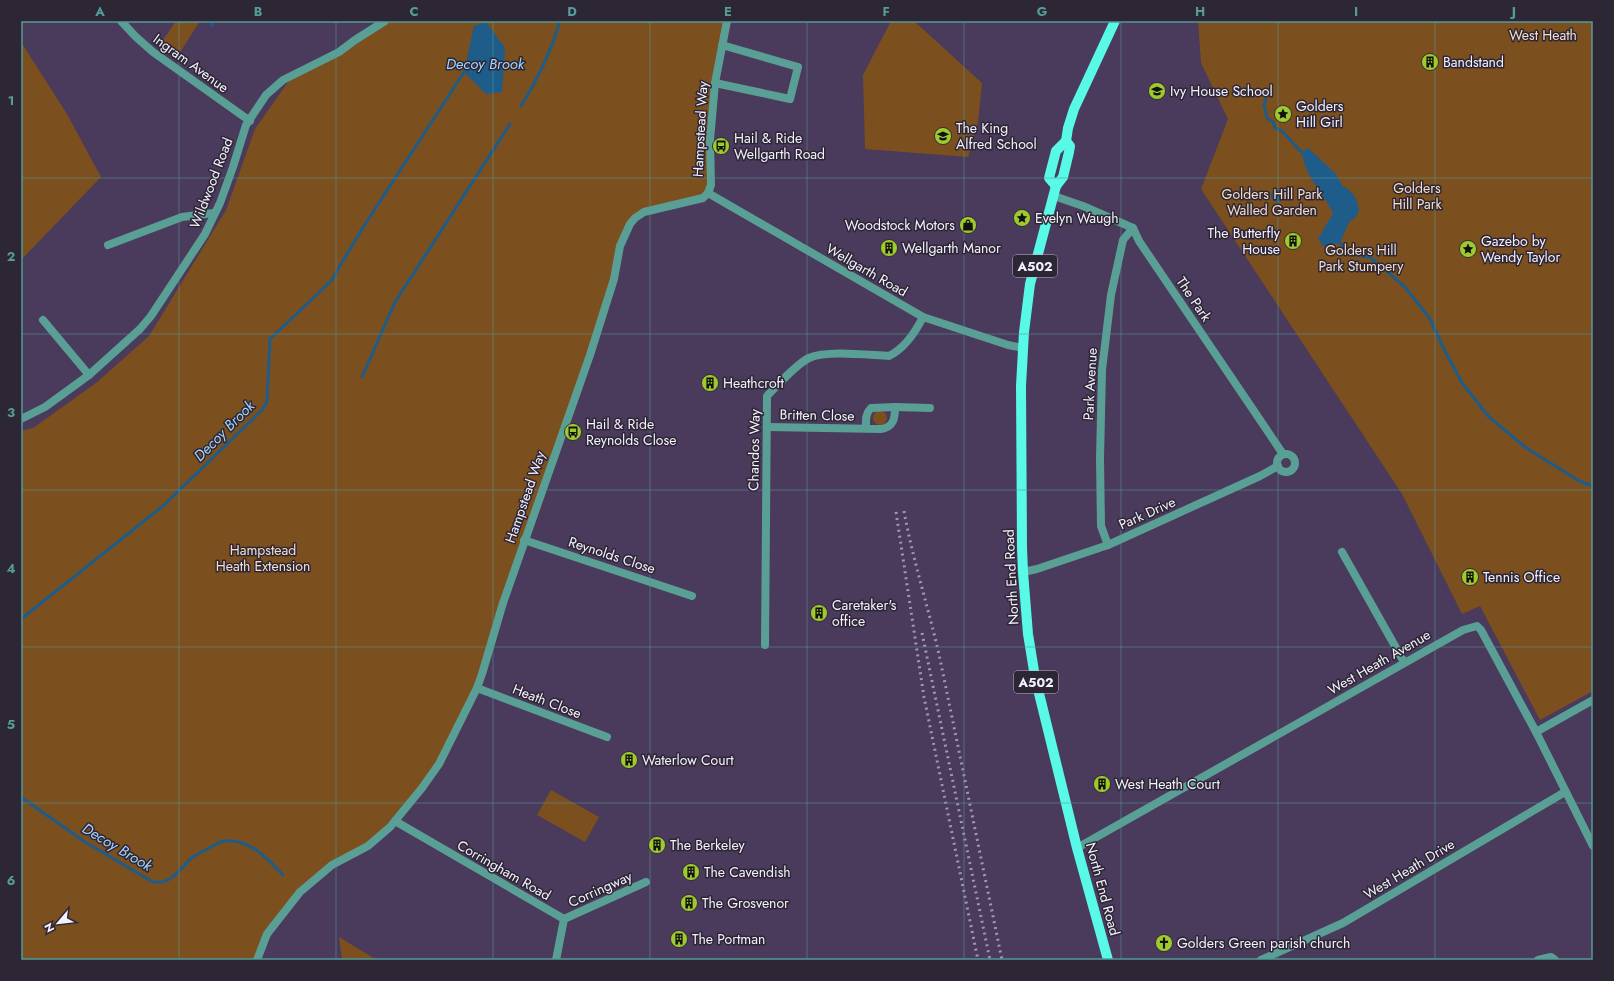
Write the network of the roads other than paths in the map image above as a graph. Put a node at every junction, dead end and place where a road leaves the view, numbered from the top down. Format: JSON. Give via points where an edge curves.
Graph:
{"nodes":[{"id":1,"x":121,"y":21,"type":"edge"},
{"id":2,"x":385,"y":21,"type":"edge"},
{"id":3,"x":727,"y":21,"type":"edge"},
{"id":4,"x":1115,"y":21,"type":"edge"},
{"id":5,"x":722,"y":45,"type":"junction"},
{"id":6,"x":715,"y":83,"type":"junction"},
{"id":7,"x":250,"y":121,"type":"junction"},
{"id":8,"x":708,"y":193,"type":"junction"},
{"id":9,"x":1054,"y":196,"type":"junction"},
{"id":10,"x":214,"y":213,"type":"junction"},
{"id":11,"x":1133,"y":228,"type":"junction"},
{"id":12,"x":108,"y":245,"type":"dead end"},
{"id":13,"x":923,"y":317,"type":"junction"},
{"id":14,"x":43,"y":320,"type":"dead end"},
{"id":15,"x":1023,"y":348,"type":"junction"},
{"id":16,"x":89,"y":375,"type":"junction"},
{"id":17,"x":895,"y":407,"type":"junction"},
{"id":18,"x":930,"y":408,"type":"dead end"},
{"id":19,"x":21,"y":419,"type":"edge"},
{"id":20,"x":768,"y":427,"type":"junction"},
{"id":21,"x":866,"y":428,"type":"junction"},
{"id":22,"x":1279,"y":460,"type":"junction"},
{"id":23,"x":1294,"y":464,"type":"joint"},
{"id":24,"x":524,"y":540,"type":"junction"},
{"id":25,"x":1108,"y":545,"type":"junction"},
{"id":26,"x":1342,"y":552,"type":"dead end"},
{"id":27,"x":1023,"y":572,"type":"junction"},
{"id":28,"x":692,"y":596,"type":"dead end"},
{"id":29,"x":765,"y":645,"type":"dead end"},
{"id":30,"x":1404,"y":662,"type":"junction"},
{"id":31,"x":477,"y":688,"type":"junction"},
{"id":32,"x":1593,"y":700,"type":"edge"},
{"id":33,"x":1536,"y":732,"type":"junction"},
{"id":34,"x":607,"y":737,"type":"dead end"},
{"id":35,"x":1565,"y":792,"type":"junction"},
{"id":36,"x":395,"y":821,"type":"junction"},
{"id":37,"x":1593,"y":846,"type":"edge"},
{"id":38,"x":1078,"y":848,"type":"junction"},
{"id":39,"x":646,"y":882,"type":"dead end"},
{"id":40,"x":564,"y":919,"type":"junction"},
{"id":41,"x":257,"y":960,"type":"edge"},
{"id":42,"x":556,"y":960,"type":"edge"},
{"id":43,"x":1108,"y":960,"type":"edge"},
{"id":44,"x":1261,"y":960,"type":"edge"},
{"id":45,"x":1538,"y":960,"type":"edge"},
{"id":46,"x":1555,"y":960,"type":"edge"}],
"edges":[{"from":1,"to":7,"type":"street","name":"Ingram Avenue","via":[[153,52]]},
{"from":2,"to":7,"type":"street","name":"Wildwood Road","via":[[339,52],[283,80],[266,95]]},
{"from":3,"to":5,"type":"street","name":"Hampstead Way"},
{"from":4,"to":9,"type":"main road","name":"North End Road","number":"A502","via":[[1074,109],[1066,141],[1070,146],[1068,157],[1063,177],[1056,186]]},
{"from":5,"to":6,"type":"street","name":"Hampstead Way"},
{"from":5,"to":6,"type":"street","via":[[798,68],[790,99]]},
{"from":6,"to":8,"type":"street","name":"Hampstead Way","via":[[710,140],[711,185]]},
{"from":7,"to":10,"type":"street","name":"Wildwood Road","via":[[246,125],[233,167]]},
{"from":8,"to":13,"type":"street","name":"Wellgarth Road"},
{"from":8,"to":24,"type":"street","name":"Hampstead Way","via":[[704,198],[644,212],[635,218],[625,234],[614,279],[587,363]]},
{"from":9,"to":11,"type":"street"},
{"from":9,"to":15,"type":"main road","name":"North End Road","number":"A502","via":[[1030,284]]},
{"from":10,"to":12,"type":"street","via":[[182,217]]},
{"from":10,"to":16,"type":"street","name":"Wildwood Road","via":[[206,234],[151,316]]},
{"from":11,"to":22,"type":"street","name":"The Park"},
{"from":11,"to":25,"type":"street","name":"Park Avenue","via":[[1123,240],[1111,295],[1102,370],[1101,526]]},
{"from":13,"to":15,"type":"street","name":"Wellgarth Road"},
{"from":13,"to":20,"type":"street","name":"Chandos Way","via":[[905,344],[889,356],[824,354],[808,359],[767,396]]},
{"from":14,"to":16,"type":"street"},
{"from":15,"to":27,"type":"main road","name":"North End Road","number":"A502"},
{"from":16,"to":19,"type":"street","name":"Wildwood Road","via":[[45,407]]},
{"from":17,"to":18,"type":"street"},
{"from":17,"to":21,"type":"street","name":"Britten Close","via":[[894,421],[889,426],[881,429]]},
{"from":17,"to":21,"type":"street","name":"Britten Close","via":[[871,408],[867,411]]},
{"from":20,"to":21,"type":"street","name":"Britten Close"},
{"from":20,"to":29,"type":"street","name":"Chandos Way"},
{"from":22,"to":23,"type":"street","name":"The Park","via":[[1290,455]]},
{"from":22,"to":23,"type":"street","name":"Park Drive","via":[[1283,471],[1292,468]]},
{"from":22,"to":25,"type":"street","name":"Park Drive","via":[[1260,476]]},
{"from":24,"to":28,"type":"street","name":"Reynolds Close"},
{"from":24,"to":31,"type":"street","name":"Hampstead Way"},
{"from":25,"to":27,"type":"street","name":"Park Drive"},
{"from":26,"to":30,"type":"street"},
{"from":27,"to":38,"type":"main road","name":"North End Road","number":"A502","via":[[1028,634],[1035,677]]},
{"from":30,"to":33,"type":"street","name":"West Heath Avenue","via":[[1463,630],[1477,626]]},
{"from":30,"to":38,"type":"street","name":"West Heath Avenue"},
{"from":31,"to":34,"type":"street","name":"Heath Close"},
{"from":31,"to":36,"type":"street","name":"Hampstead Way","via":[[439,764]]},
{"from":32,"to":33,"type":"street"},
{"from":33,"to":35,"type":"street","name":"West Heath Avenue"},
{"from":35,"to":37,"type":"street","name":"West Heath Avenue"},
{"from":35,"to":44,"type":"street","name":"West Heath Drive","via":[[1343,923]]},
{"from":36,"to":40,"type":"street","name":"Corringham Road"},
{"from":36,"to":41,"type":"street","name":"Hampstead Way","via":[[368,846],[332,865],[300,892],[268,934]]},
{"from":38,"to":43,"type":"main road","name":"North End Road","number":"A502"},
{"from":39,"to":40,"type":"street","name":"Corringway"},
{"from":40,"to":42,"type":"street"},
{"from":45,"to":46,"type":"street","via":[[1551,957]]}]}
